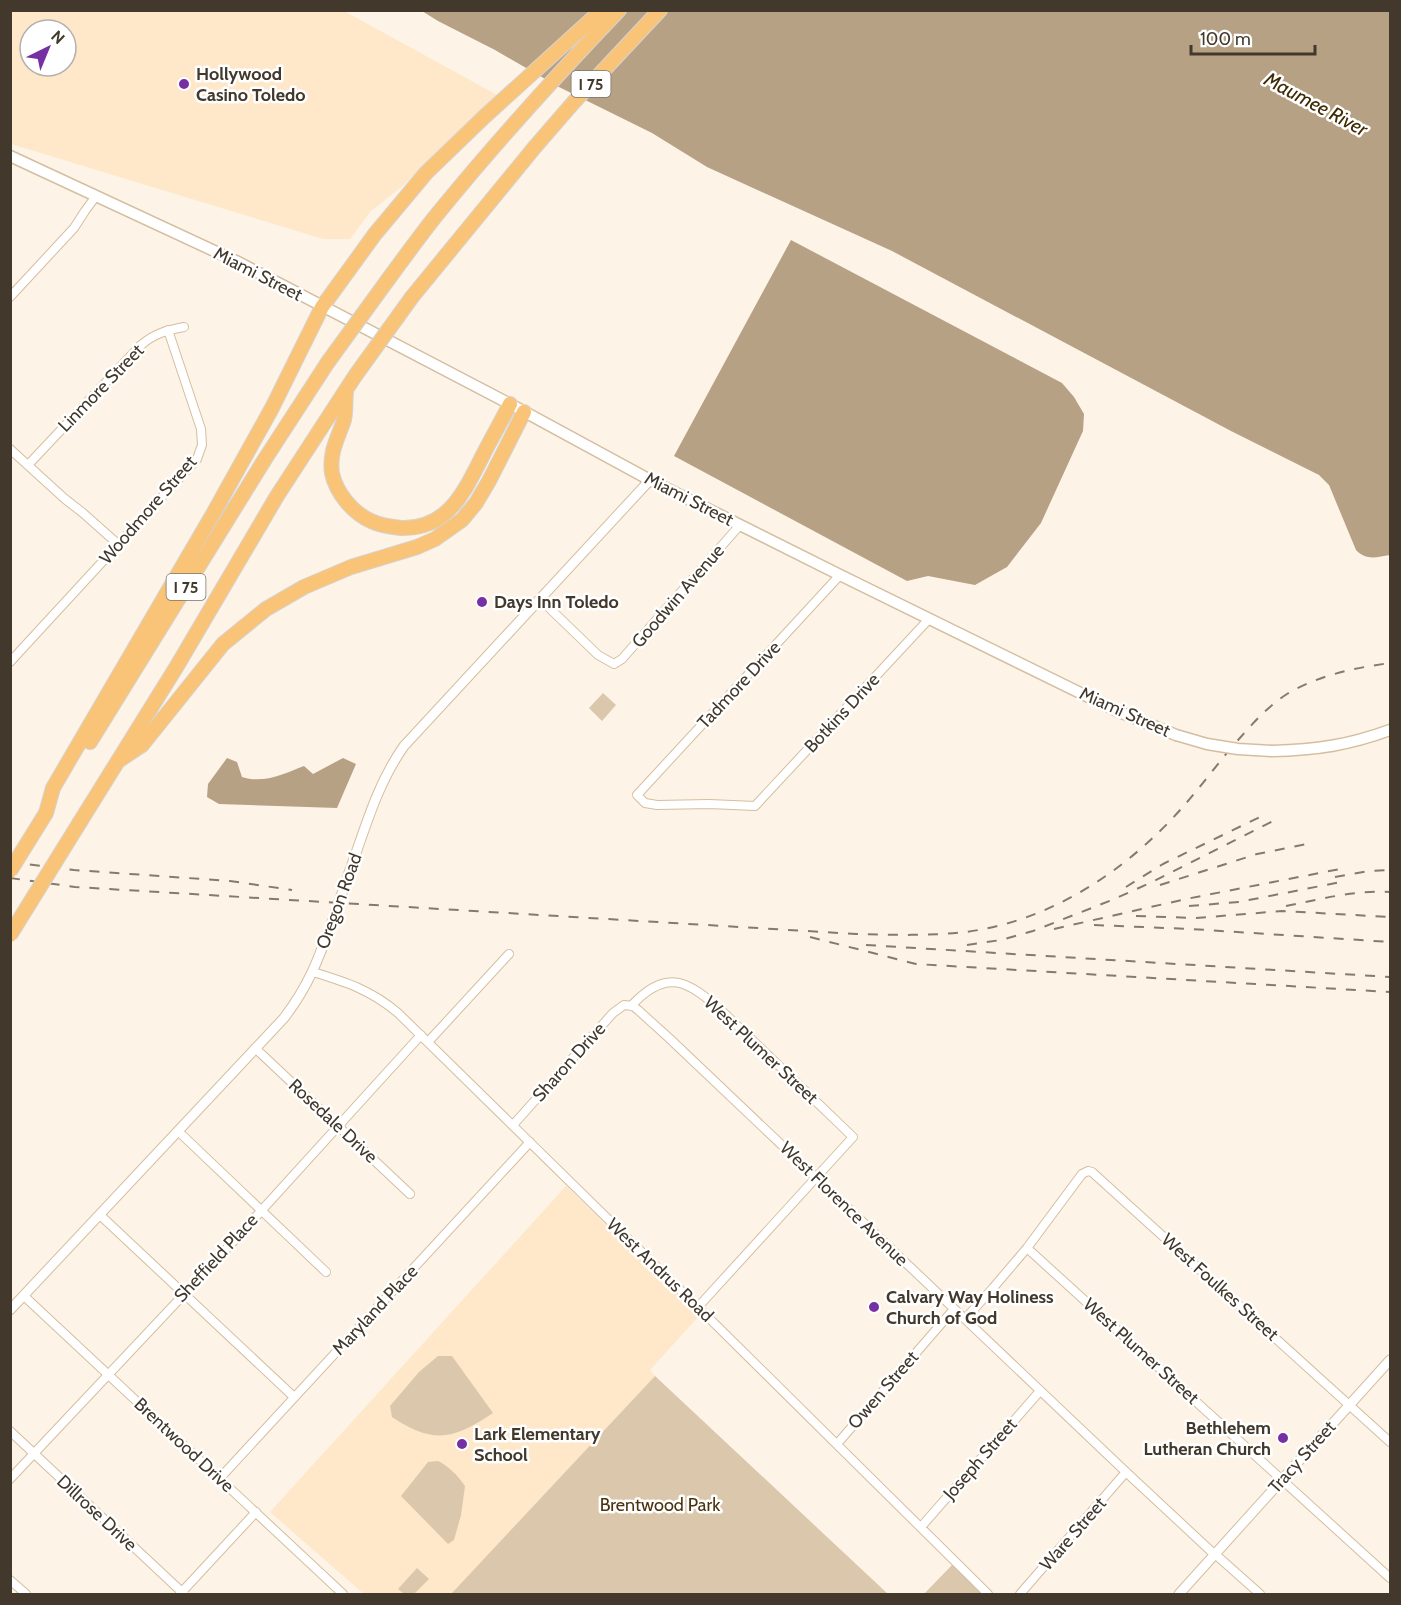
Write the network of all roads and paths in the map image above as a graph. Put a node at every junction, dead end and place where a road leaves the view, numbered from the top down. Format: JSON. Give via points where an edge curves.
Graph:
{"nodes":[{"id":1,"x":602,"y":10,"type":"edge"},
{"id":2,"x":619,"y":10,"type":"edge"},
{"id":3,"x":660,"y":10,"type":"edge"},
{"id":4,"x":10,"y":156,"type":"edge"},
{"id":5,"x":96,"y":196,"type":"junction"},
{"id":6,"x":10,"y":297,"type":"edge"},
{"id":7,"x":322,"y":307,"type":"junction"},
{"id":8,"x":184,"y":327,"type":"dead end"},
{"id":9,"x":168,"y":330,"type":"junction"},
{"id":10,"x":346,"y":390,"type":"junction"},
{"id":11,"x":510,"y":404,"type":"junction"},
{"id":12,"x":524,"y":412,"type":"junction"},
{"id":13,"x":10,"y":449,"type":"edge"},
{"id":14,"x":28,"y":465,"type":"junction"},
{"id":15,"x":650,"y":480,"type":"junction"},
{"id":16,"x":740,"y":525,"type":"junction"},
{"id":17,"x":119,"y":545,"type":"junction"},
{"id":18,"x":840,"y":575,"type":"junction"},
{"id":19,"x":540,"y":599,"type":"junction"},
{"id":20,"x":929,"y":619,"type":"junction"},
{"id":21,"x":10,"y":663,"type":"edge"},
{"id":22,"x":1390,"y":730,"type":"edge"},
{"id":23,"x":118,"y":761,"type":"junction"},
{"id":24,"x":754,"y":806,"type":"joint"},
{"id":25,"x":46,"y":813,"type":"junction"},
{"id":26,"x":10,"y":871,"type":"edge"},
{"id":27,"x":10,"y":936,"type":"edge"},
{"id":28,"x":509,"y":954,"type":"dead end"},
{"id":29,"x":313,"y":972,"type":"junction"},
{"id":30,"x":630,"y":1006,"type":"junction"},
{"id":31,"x":421,"y":1035,"type":"junction"},
{"id":32,"x":428,"y":1042,"type":"junction"},
{"id":33,"x":255,"y":1048,"type":"junction"},
{"id":34,"x":513,"y":1125,"type":"junction"},
{"id":35,"x":338,"y":1126,"type":"junction"},
{"id":36,"x":179,"y":1132,"type":"junction"},
{"id":37,"x":530,"y":1142,"type":"junction"},
{"id":38,"x":816,"y":1178,"type":"junction"},
{"id":39,"x":410,"y":1194,"type":"dead end"},
{"id":40,"x":261,"y":1210,"type":"junction"},
{"id":41,"x":100,"y":1215,"type":"junction"},
{"id":42,"x":1027,"y":1248,"type":"junction"},
{"id":43,"x":326,"y":1272,"type":"dead end"},
{"id":44,"x":183,"y":1293,"type":"junction"},
{"id":45,"x":24,"y":1296,"type":"junction"},
{"id":46,"x":698,"y":1307,"type":"junction"},
{"id":47,"x":954,"y":1309,"type":"junction"},
{"id":48,"x":10,"y":1310,"type":"edge"},
{"id":49,"x":965,"y":1319,"type":"junction"},
{"id":50,"x":1390,"y":1360,"type":"edge"},
{"id":51,"x":108,"y":1374,"type":"junction"},
{"id":52,"x":1040,"y":1391,"type":"junction"},
{"id":53,"x":294,"y":1397,"type":"junction"},
{"id":54,"x":1350,"y":1404,"type":"junction"},
{"id":55,"x":10,"y":1431,"type":"edge"},
{"id":56,"x":1390,"y":1442,"type":"edge"},
{"id":57,"x":837,"y":1444,"type":"junction"},
{"id":58,"x":34,"y":1454,"type":"junction"},
{"id":59,"x":1126,"y":1472,"type":"junction"},
{"id":60,"x":220,"y":1478,"type":"junction"},
{"id":61,"x":10,"y":1479,"type":"edge"},
{"id":62,"x":1282,"y":1479,"type":"junction"},
{"id":63,"x":256,"y":1512,"type":"junction"},
{"id":64,"x":921,"y":1527,"type":"junction"},
{"id":65,"x":1214,"y":1554,"type":"junction"},
{"id":66,"x":1390,"y":1578,"type":"edge"},
{"id":67,"x":10,"y":1580,"type":"edge"},
{"id":68,"x":26,"y":1594,"type":"edge"},
{"id":69,"x":182,"y":1594,"type":"edge"},
{"id":70,"x":343,"y":1594,"type":"edge"},
{"id":71,"x":988,"y":1594,"type":"edge"},
{"id":72,"x":1020,"y":1594,"type":"edge"},
{"id":73,"x":1179,"y":1594,"type":"edge"},
{"id":74,"x":1260,"y":1594,"type":"edge"}],
"edges":[{"from":1,"to":7,"type":"highway","via":[[426,173]]},
{"from":2,"to":25,"type":"highway","name":"I 75","number":"I 75","bridge":true,"via":[[515,122],[439,212],[328,362]]},
{"from":3,"to":10,"type":"highway","number":"I 75","bridge":true,"via":[[534,148],[412,297]]},
{"from":4,"to":5,"type":"main road","name":"Miami Street"},
{"from":5,"to":6,"type":"street","via":[[74,228]]},
{"from":5,"to":7,"type":"main road","name":"Miami Street","via":[[238,262]]},
{"from":7,"to":11,"type":"main road","name":"Miami Street"},
{"from":7,"to":25,"type":"highway","via":[[219,504],[53,788]]},
{"from":8,"to":9,"type":"street","name":"Linmore Street"},
{"from":9,"to":14,"type":"street","name":"Linmore Street","via":[[140,346]]},
{"from":9,"to":17,"type":"street","name":"Woodmore Street","via":[[198,418],[202,446],[192,466]]},
{"from":10,"to":11,"type":"highway","via":[[344,418],[332,449],[332,473],[342,497],[357,513],[390,527],[412,528],[431,523],[454,505]]},
{"from":10,"to":23,"type":"highway","number":"I 75","via":[[277,496]]},
{"from":11,"to":12,"type":"main road","name":"Miami Street"},
{"from":12,"to":15,"type":"main road","name":"Miami Street"},
{"from":12,"to":23,"type":"highway","via":[[489,481],[462,520],[435,539],[351,567],[266,609],[223,644],[142,745]]},
{"from":13,"to":14,"type":"street"},
{"from":14,"to":17,"type":"street"},
{"from":15,"to":16,"type":"main road","name":"Miami Street"},
{"from":15,"to":19,"type":"street","name":"Oregon Road"},
{"from":16,"to":18,"type":"main road","name":"Miami Street"},
{"from":16,"to":19,"type":"street","name":"Goodwin Avenue","via":[[614,664],[598,655]]},
{"from":17,"to":21,"type":"street","name":"Woodmore Street"},
{"from":18,"to":20,"type":"main road","name":"Miami Street"},
{"from":18,"to":24,"type":"street","name":"Tadmore Drive","via":[[638,795],[645,803],[657,805]]},
{"from":19,"to":29,"type":"street","name":"Oregon Road","bridge":true,"via":[[399,753],[381,786]]},
{"from":20,"to":22,"type":"main road","name":"Miami Street","bridge":true,"via":[[1118,711],[1207,744],[1272,751],[1321,749]]},
{"from":20,"to":24,"type":"street","name":"Botkins Drive"},
{"from":23,"to":27,"type":"highway","number":"I 75","bridge":true},
{"from":25,"to":26,"type":"highway","name":"I 75","number":"I 75","bridge":true},
{"from":28,"to":32,"type":"street"},
{"from":29,"to":31,"type":"street","name":"West Andrus Road","via":[[375,995]]},
{"from":29,"to":33,"type":"street","name":"Oregon Road","via":[[295,1003]]},
{"from":30,"to":34,"type":"street","name":"Sharon Drive","via":[[613,1013]]},
{"from":30,"to":38,"type":"street","name":"West Florence Avenue"},
{"from":30,"to":38,"type":"street","name":"West Plumer Street","via":[[660,985],[678,982],[692,986],[714,1004],[853,1137]]},
{"from":31,"to":32,"type":"street","name":"West Andrus Road"},
{"from":31,"to":35,"type":"street","name":"Sheffield Place"},
{"from":32,"to":34,"type":"street","name":"West Andrus Road"},
{"from":33,"to":35,"type":"street","name":"Rosedale Drive"},
{"from":33,"to":36,"type":"street","name":"Oregon Road"},
{"from":34,"to":37,"type":"street","name":"West Andrus Road"},
{"from":35,"to":39,"type":"street","name":"Rosedale Drive"},
{"from":35,"to":40,"type":"street","name":"Sheffield Place"},
{"from":36,"to":40,"type":"street"},
{"from":36,"to":41,"type":"street","name":"Oregon Road"},
{"from":37,"to":46,"type":"street","name":"West Andrus Road"},
{"from":37,"to":53,"type":"street","name":"Maryland Place"},
{"from":38,"to":46,"type":"street"},
{"from":38,"to":47,"type":"street","name":"West Florence Avenue"},
{"from":40,"to":43,"type":"street"},
{"from":40,"to":44,"type":"street","name":"Sheffield Place"},
{"from":41,"to":44,"type":"street"},
{"from":41,"to":45,"type":"street","name":"Oregon Road"},
{"from":42,"to":49,"type":"street"},
{"from":42,"to":54,"type":"street","name":"West Foulkes Street","via":[[1079,1177],[1088,1171],[1095,1174]]},
{"from":42,"to":62,"type":"street","name":"West Plumer Street"},
{"from":44,"to":51,"type":"street","name":"Sheffield Place"},
{"from":44,"to":53,"type":"street"},
{"from":45,"to":48,"type":"street","name":"Oregon Road"},
{"from":45,"to":51,"type":"street","name":"Brentwood Drive"},
{"from":46,"to":57,"type":"street","name":"West Andrus Road"},
{"from":47,"to":49,"type":"street","name":"West Florence Avenue"},
{"from":47,"to":57,"type":"street","name":"Owen Street"},
{"from":49,"to":52,"type":"street","name":"West Florence Avenue"},
{"from":50,"to":54,"type":"street","name":"Tracy Street"},
{"from":51,"to":58,"type":"street","name":"Sheffield Place"},
{"from":51,"to":60,"type":"street","name":"Brentwood Drive"},
{"from":52,"to":59,"type":"street","name":"West Florence Avenue"},
{"from":52,"to":64,"type":"street","name":"Joseph Street"},
{"from":53,"to":60,"type":"street","name":"Maryland Place"},
{"from":54,"to":56,"type":"street","name":"West Foulkes Street"},
{"from":54,"to":62,"type":"street","name":"Tracy Street"},
{"from":55,"to":58,"type":"street","name":"Dillrose Drive"},
{"from":57,"to":64,"type":"street","name":"West Andrus Road"},
{"from":58,"to":61,"type":"street","name":"Sheffield Place"},
{"from":58,"to":69,"type":"street","name":"Dillrose Drive"},
{"from":59,"to":65,"type":"street","name":"West Florence Avenue"},
{"from":59,"to":72,"type":"street","name":"Ware Street"},
{"from":60,"to":63,"type":"street","name":"Brentwood Drive"},
{"from":62,"to":65,"type":"street","name":"Tracy Street"},
{"from":62,"to":66,"type":"street","name":"West Plumer Street"},
{"from":63,"to":69,"type":"street"},
{"from":63,"to":70,"type":"street","name":"Brentwood Drive"},
{"from":64,"to":71,"type":"street","name":"West Andrus Road"},
{"from":65,"to":73,"type":"street","name":"Tracy Street"},
{"from":65,"to":74,"type":"street","name":"West Florence Avenue"},
{"from":67,"to":68,"type":"street"}]}
